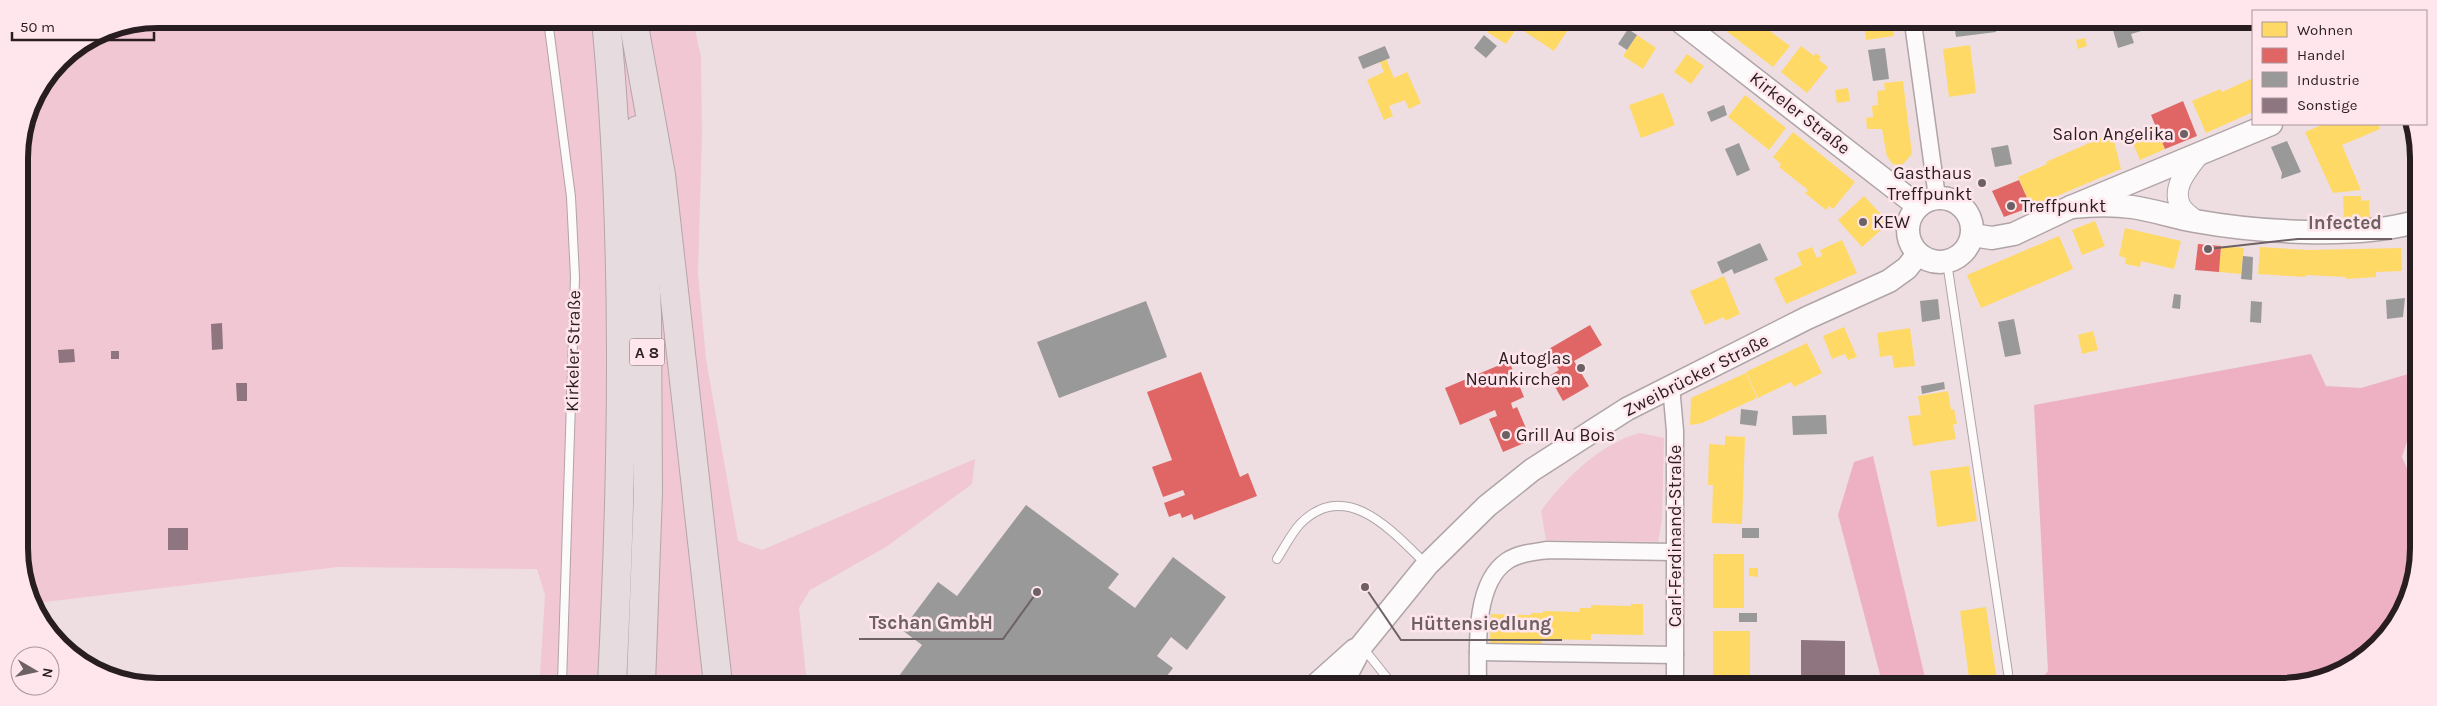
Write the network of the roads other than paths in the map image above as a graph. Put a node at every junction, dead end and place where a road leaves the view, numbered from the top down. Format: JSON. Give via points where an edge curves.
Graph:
{"nodes":[{"id":1,"x":549,"y":28,"type":"edge"},
{"id":2,"x":607,"y":28,"type":"edge"},
{"id":3,"x":632,"y":28,"type":"edge"},
{"id":4,"x":633,"y":28,"type":"edge"},
{"id":5,"x":1689,"y":28,"type":"edge"},
{"id":6,"x":1913,"y":28,"type":"edge"},
{"id":7,"x":2269,"y":125,"type":"edge"},
{"id":8,"x":2200,"y":154,"type":"junction"},
{"id":9,"x":1927,"y":202,"type":"junction"},
{"id":10,"x":2071,"y":207,"type":"junction"},
{"id":11,"x":2196,"y":221,"type":"junction"},
{"id":12,"x":2410,"y":223,"type":"edge"},
{"id":13,"x":1972,"y":235,"type":"junction"},
{"id":14,"x":1918,"y":254,"type":"junction"},
{"id":15,"x":1947,"y":262,"type":"junction"},
{"id":16,"x":1671,"y":386,"type":"junction"},
{"id":17,"x":1674,"y":552,"type":"junction"},
{"id":18,"x":1277,"y":560,"type":"dead end"},
{"id":19,"x":1427,"y":565,"type":"junction"},
{"id":20,"x":1362,"y":645,"type":"junction"},
{"id":21,"x":1478,"y":652,"type":"junction"},
{"id":22,"x":1675,"y":655,"type":"junction"},
{"id":23,"x":2008,"y":673,"type":"dead end"},
{"id":24,"x":1339,"y":674,"type":"edge"},
{"id":25,"x":562,"y":678,"type":"edge"},
{"id":26,"x":612,"y":678,"type":"edge"},
{"id":27,"x":642,"y":678,"type":"edge"},
{"id":28,"x":717,"y":678,"type":"edge"},
{"id":29,"x":1383,"y":678,"type":"edge"},
{"id":30,"x":1478,"y":678,"type":"edge"},
{"id":31,"x":1675,"y":678,"type":"edge"}],
"edges":[{"from":1,"to":25,"type":"lane","name":"Kirkeler Straße","via":[[571,197],[575,277]]},
{"from":2,"to":26,"type":"highway","number":"A 8","via":[[621,324],[620,502]]},
{"from":3,"to":27,"type":"highway","number":"A 8","via":[[647,314],[648,493]]},
{"from":4,"to":28,"type":"highway","via":[[661,175]]},
{"from":5,"to":9,"type":"main road","name":"Kirkeler Straße"},
{"from":6,"to":9,"type":"street"},
{"from":7,"to":8,"type":"main road"},
{"from":8,"to":10,"type":"main road"},
{"from":8,"to":11,"type":"street","via":[[2182,177],[2178,191],[2181,207]]},
{"from":9,"to":13,"type":"main road","via":[[1956,201],[1964,208],[1972,225]]},
{"from":9,"to":14,"type":"main road","via":[[1911,214],[1908,230],[1911,246]]},
{"from":10,"to":11,"type":"main road","via":[[2132,207]]},
{"from":10,"to":13,"type":"main road","via":[[2014,234],[1992,238]]},
{"from":11,"to":12,"type":"main road","via":[[2258,229],[2357,231]]},
{"from":13,"to":15,"type":"main road","via":[[1964,252]]},
{"from":14,"to":15,"type":"main road","via":[[1927,260]]},
{"from":14,"to":16,"type":"main road","name":"Zweibrücker Straße","via":[[1889,282]]},
{"from":15,"to":23,"type":"lane"},
{"from":16,"to":17,"type":"street","name":"Carl-Ferdinand-Straße","via":[[1675,431]]},
{"from":16,"to":19,"type":"main road","name":"Zweibrücker Straße","via":[[1627,408],[1532,470],[1487,506]]},
{"from":17,"to":21,"type":"street","via":[[1548,550],[1529,552],[1507,561],[1491,580],[1481,607]]},
{"from":17,"to":22,"type":"street","name":"Carl-Ferdinand-Straße"},
{"from":18,"to":19,"type":"lane","via":[[1301,523],[1325,508],[1343,506],[1360,509],[1397,534]]},
{"from":19,"to":20,"type":"main road","name":"Zweibrücker Straße"},
{"from":20,"to":24,"type":"main road","name":"Zweibrücker Straße"},
{"from":20,"to":29,"type":"lane"},
{"from":21,"to":22,"type":"street"},
{"from":21,"to":30,"type":"street"},
{"from":22,"to":31,"type":"street","name":"Carl-Ferdinand-Straße"}]}
